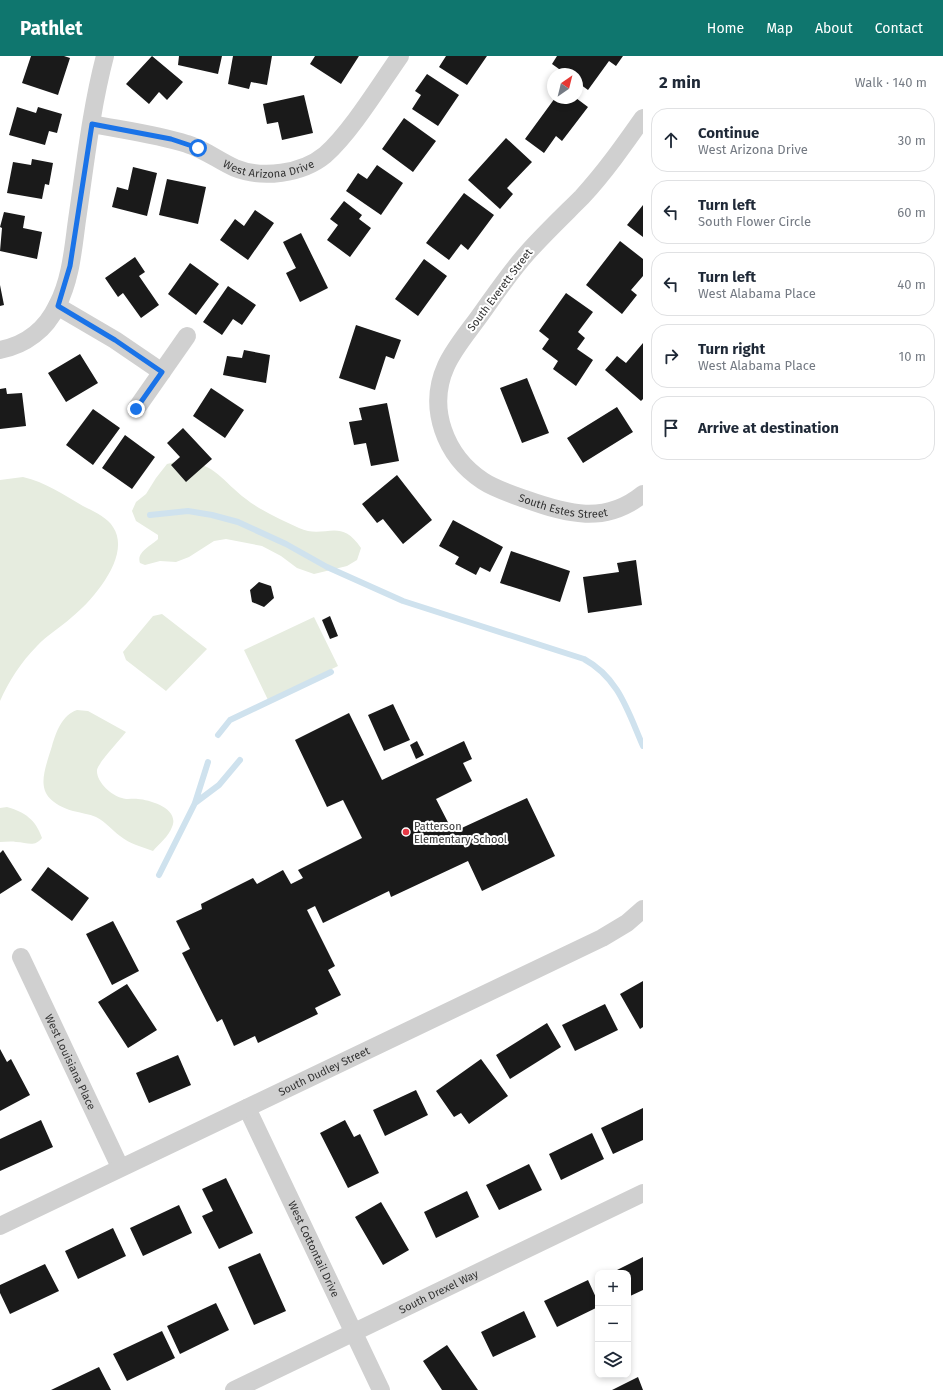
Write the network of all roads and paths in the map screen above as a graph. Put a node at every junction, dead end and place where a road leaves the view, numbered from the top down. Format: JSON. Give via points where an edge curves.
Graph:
{"nodes":[{"id":1,"x":105,"y":56,"type":"edge"},
{"id":2,"x":400,"y":56,"type":"edge"},
{"id":3,"x":643,"y":118,"type":"edge"},
{"id":4,"x":92,"y":124,"type":"junction"},
{"id":5,"x":58,"y":306,"type":"junction"},
{"id":6,"x":187,"y":336,"type":"dead end"},
{"id":7,"x":0,"y":350,"type":"edge"},
{"id":8,"x":162,"y":372,"type":"junction"},
{"id":9,"x":136,"y":409,"type":"dead end"},
{"id":10,"x":482,"y":480,"type":"joint"},
{"id":11,"x":643,"y":494,"type":"edge"},
{"id":12,"x":643,"y":909,"type":"edge"},
{"id":13,"x":21,"y":957,"type":"dead end"},
{"id":14,"x":247,"y":1108,"type":"junction"},
{"id":15,"x":120,"y":1167,"type":"junction"},
{"id":16,"x":643,"y":1193,"type":"edge"},
{"id":17,"x":0,"y":1226,"type":"edge"},
{"id":18,"x":354,"y":1333,"type":"junction"},
{"id":19,"x":234,"y":1390,"type":"edge"},
{"id":20,"x":382,"y":1390,"type":"edge"}],
"edges":[{"from":1,"to":4,"type":"street"},
{"from":2,"to":4,"type":"street","name":"West Arizona Drive","via":[[333,147],[318,159],[283,172],[261,173],[242,170],[187,144]]},
{"from":3,"to":10,"type":"street","name":"South Everett Street","via":[[598,179],[508,276],[446,366],[438,396],[440,421],[452,450]]},
{"from":4,"to":5,"type":"street","via":[[70,266]]},
{"from":5,"to":7,"type":"street","via":[[43,327],[31,338]]},
{"from":5,"to":8,"type":"street"},
{"from":6,"to":8,"type":"street"},
{"from":8,"to":9,"type":"street"},
{"from":10,"to":11,"type":"street","name":"South Estes Street","via":[[552,509],[575,514],[617,509]]},
{"from":12,"to":14,"type":"street","name":"South Dudley Street","via":[[627,923],[602,938]]},
{"from":13,"to":15,"type":"street","name":"West Louisiana Place"},
{"from":14,"to":15,"type":"street","name":"South Dudley Street"},
{"from":14,"to":18,"type":"street","name":"West Cottontail Drive"},
{"from":15,"to":17,"type":"street","name":"South Dudley Street"},
{"from":16,"to":18,"type":"street","name":"South Drexel Way"},
{"from":18,"to":19,"type":"street","name":"South Drexel Way"},
{"from":18,"to":20,"type":"street","name":"West Cottontail Drive"}]}
